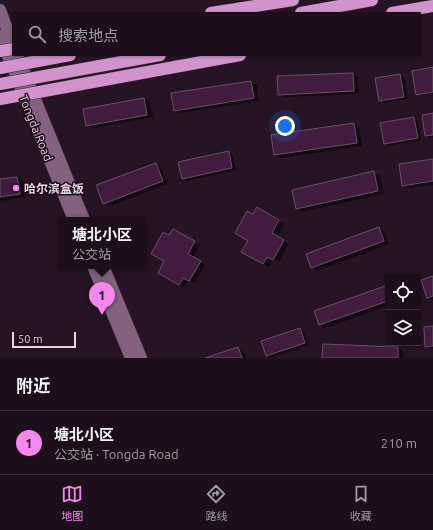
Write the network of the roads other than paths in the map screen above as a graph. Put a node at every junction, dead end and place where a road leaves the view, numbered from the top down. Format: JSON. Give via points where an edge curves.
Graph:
{"nodes":[{"id":1,"x":293,"y":0,"type":"edge"},
{"id":2,"x":372,"y":0,"type":"edge"},
{"id":3,"x":433,"y":6,"type":"edge"},
{"id":4,"x":0,"y":10,"type":"edge"},
{"id":5,"x":217,"y":12,"type":"edge"},
{"id":6,"x":306,"y":12,"type":"edge"},
{"id":7,"x":400,"y":12,"type":"edge"},
{"id":8,"x":0,"y":36,"type":"edge"},
{"id":9,"x":12,"y":42,"type":"edge"},
{"id":10,"x":9,"y":54,"type":"edge"},
{"id":11,"x":65,"y":56,"type":"edge"},
{"id":12,"x":154,"y":56,"type":"edge"},
{"id":13,"x":235,"y":56,"type":"edge"},
{"id":14,"x":0,"y":68,"type":"edge"},
{"id":15,"x":0,"y":84,"type":"edge"},
{"id":16,"x":25,"y":88,"type":"junction"},
{"id":17,"x":0,"y":93,"type":"edge"},
{"id":18,"x":0,"y":99,"type":"edge"},
{"id":19,"x":73,"y":217,"type":"edge"},
{"id":20,"x":83,"y":217,"type":"edge"},
{"id":21,"x":94,"y":269,"type":"edge"},
{"id":22,"x":104,"y":269,"type":"edge"},
{"id":23,"x":131,"y":358,"type":"edge"},
{"id":24,"x":141,"y":358,"type":"edge"}],
"edges":[{"from":1,"to":5,"type":"highway"},
{"from":2,"to":6,"type":"highway"},
{"from":3,"to":7,"type":"highway"},
{"from":4,"to":9,"type":"main road"},
{"from":8,"to":10,"type":"main road","name":"Tongda Road"},
{"from":10,"to":16,"type":"main road","name":"Tongda Road"},
{"from":11,"to":14,"type":"highway","bridge":true},
{"from":12,"to":15,"type":"highway","bridge":true},
{"from":13,"to":18,"type":"highway","bridge":true},
{"from":16,"to":17,"type":"main road"},
{"from":16,"to":19,"type":"main road","name":"Tongda Road"},
{"from":16,"to":20,"type":"main road","name":"Tongda Road"},
{"from":21,"to":23,"type":"main road"},
{"from":22,"to":24,"type":"main road"}]}
